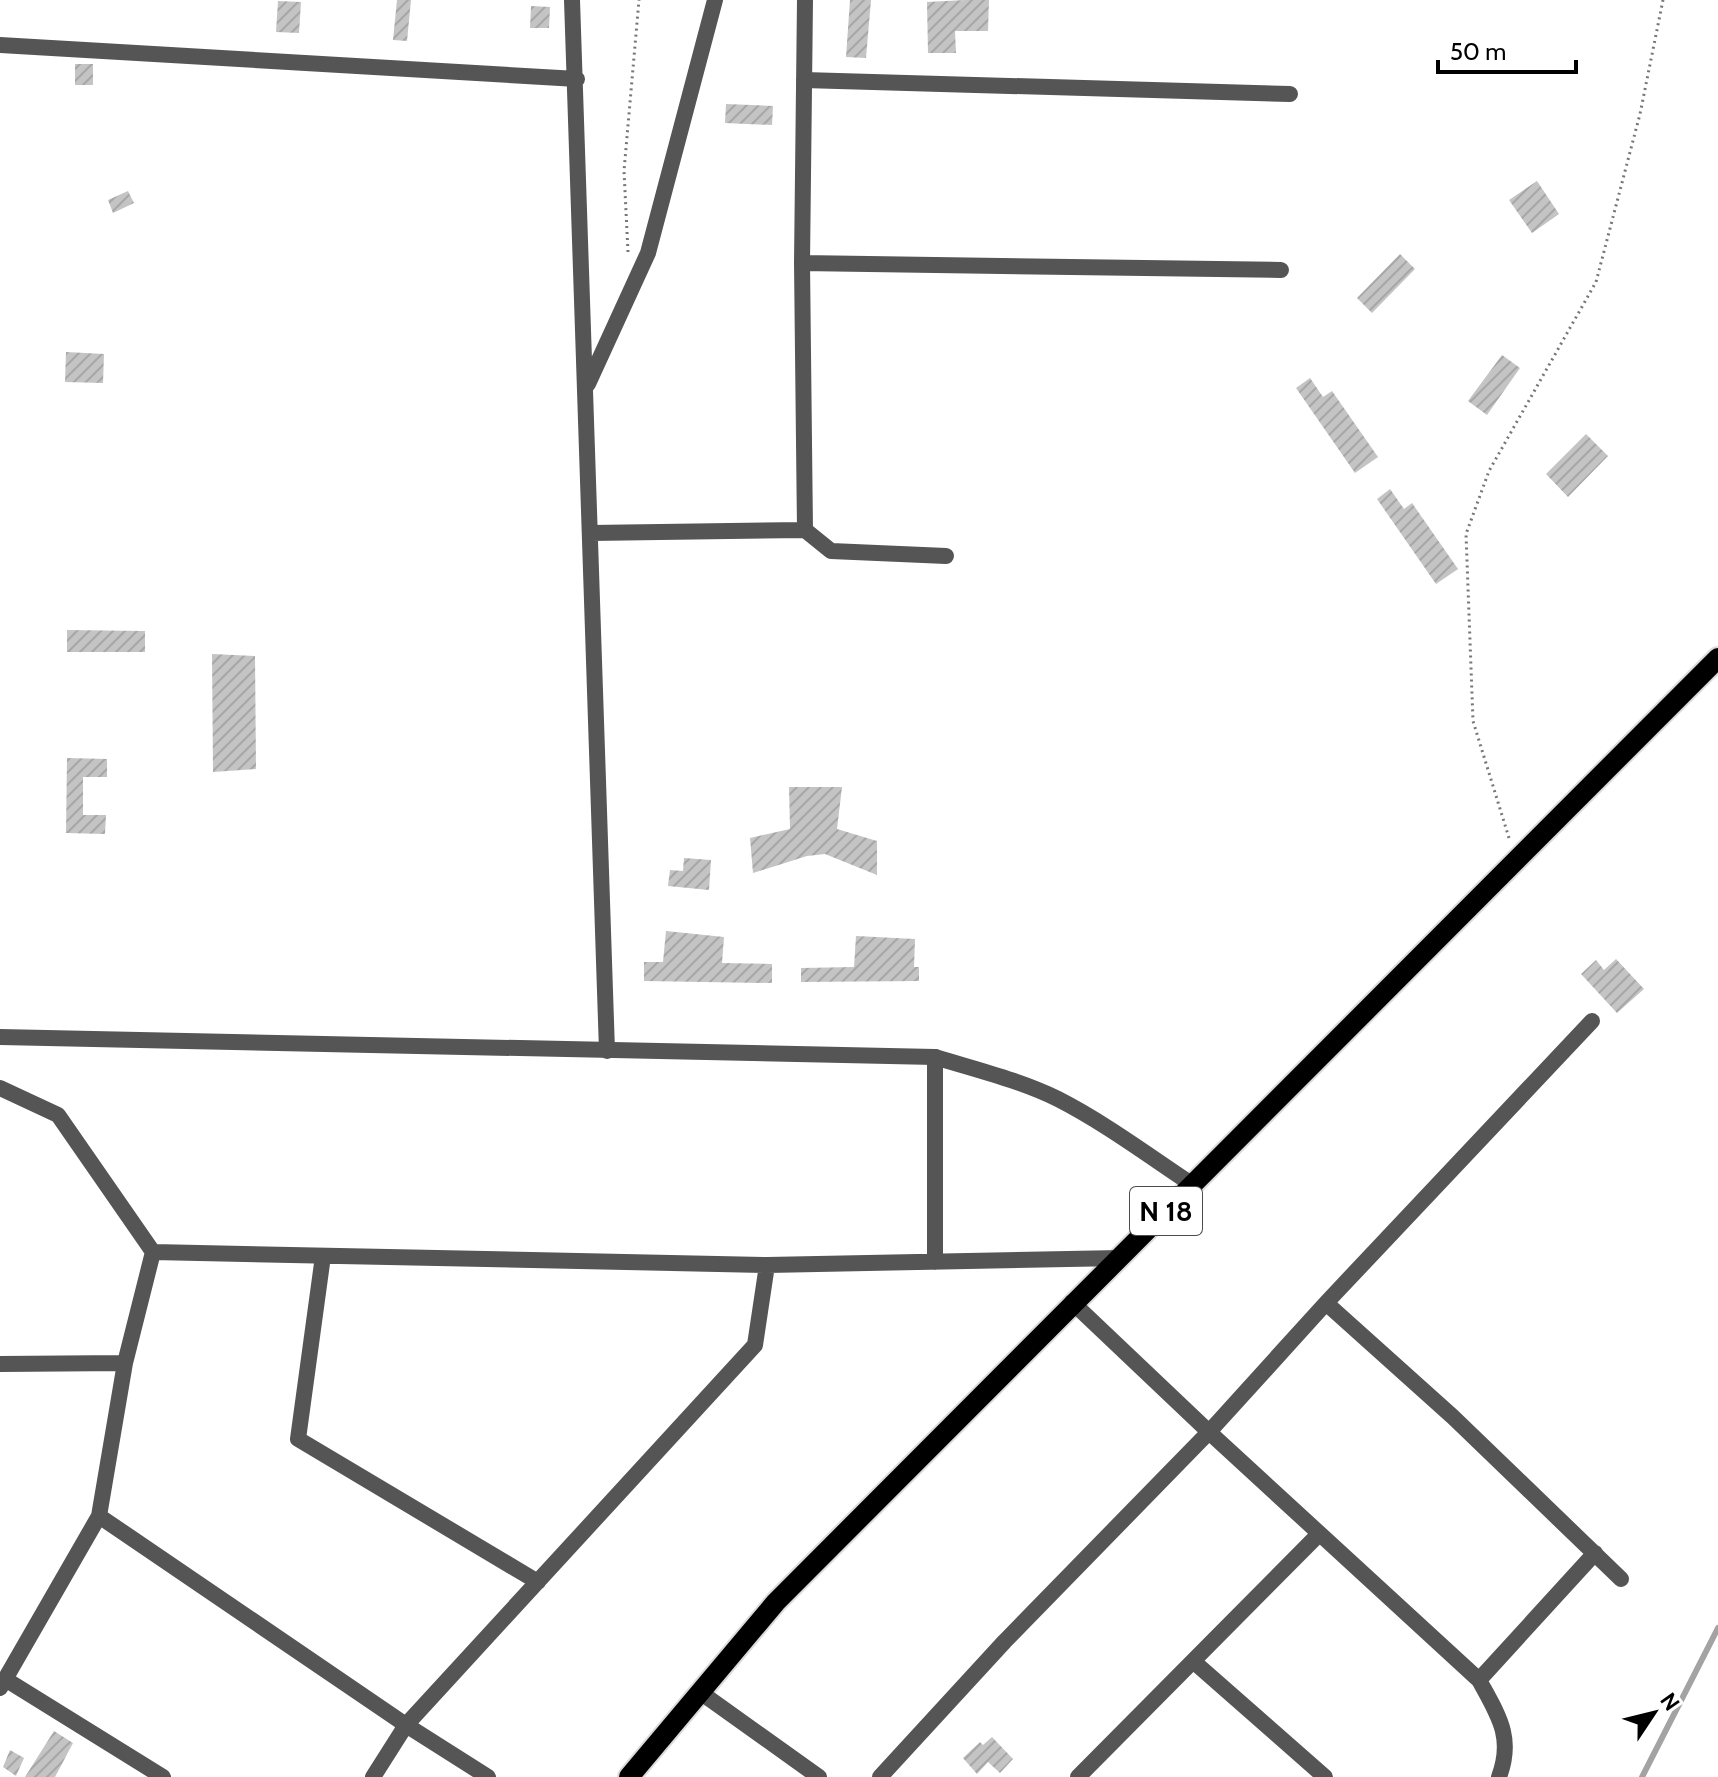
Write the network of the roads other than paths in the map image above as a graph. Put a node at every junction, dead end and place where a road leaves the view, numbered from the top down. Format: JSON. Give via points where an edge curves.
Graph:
{"nodes":[{"id":1,"x":572,"y":0,"type":"edge"},
{"id":2,"x":715,"y":0,"type":"edge"},
{"id":3,"x":805,"y":0,"type":"edge"},
{"id":4,"x":0,"y":45,"type":"edge"},
{"id":5,"x":577,"y":79,"type":"junction"},
{"id":6,"x":804,"y":80,"type":"junction"},
{"id":7,"x":1290,"y":94,"type":"dead end"},
{"id":8,"x":802,"y":263,"type":"junction"},
{"id":9,"x":1281,"y":270,"type":"dead end"},
{"id":10,"x":586,"y":387,"type":"junction"},
{"id":11,"x":805,"y":530,"type":"junction"},
{"id":12,"x":591,"y":533,"type":"junction"},
{"id":13,"x":946,"y":556,"type":"dead end"},
{"id":14,"x":1718,"y":658,"type":"edge"},
{"id":15,"x":1592,"y":1021,"type":"dead end"},
{"id":16,"x":0,"y":1037,"type":"edge"},
{"id":17,"x":607,"y":1051,"type":"junction"},
{"id":18,"x":935,"y":1057,"type":"junction"},
{"id":19,"x":0,"y":1088,"type":"edge"},
{"id":20,"x":1193,"y":1185,"type":"junction"},
{"id":21,"x":153,"y":1252,"type":"junction"},
{"id":22,"x":323,"y":1256,"type":"junction"},
{"id":23,"x":1120,"y":1258,"type":"junction"},
{"id":24,"x":935,"y":1262,"type":"junction"},
{"id":25,"x":767,"y":1265,"type":"junction"},
{"id":26,"x":1072,"y":1302,"type":"junction"},
{"id":27,"x":1326,"y":1303,"type":"junction"},
{"id":28,"x":125,"y":1363,"type":"junction"},
{"id":29,"x":0,"y":1364,"type":"edge"},
{"id":30,"x":1209,"y":1432,"type":"junction"},
{"id":31,"x":99,"y":1516,"type":"junction"},
{"id":32,"x":1319,"y":1534,"type":"junction"},
{"id":33,"x":1595,"y":1553,"type":"junction"},
{"id":34,"x":1621,"y":1579,"type":"dead end"},
{"id":35,"x":538,"y":1582,"type":"junction"},
{"id":36,"x":1193,"y":1661,"type":"junction"},
{"id":37,"x":1479,"y":1680,"type":"junction"},
{"id":38,"x":3,"y":1684,"type":"edge"},
{"id":39,"x":700,"y":1692,"type":"junction"},
{"id":40,"x":406,"y":1725,"type":"junction"},
{"id":41,"x":1315,"y":1774,"type":"edge"},
{"id":42,"x":163,"y":1777,"type":"edge"},
{"id":43,"x":373,"y":1777,"type":"edge"},
{"id":44,"x":488,"y":1777,"type":"edge"},
{"id":45,"x":629,"y":1777,"type":"edge"},
{"id":46,"x":819,"y":1777,"type":"edge"},
{"id":47,"x":880,"y":1777,"type":"edge"},
{"id":48,"x":1078,"y":1777,"type":"edge"},
{"id":49,"x":1499,"y":1777,"type":"edge"}],
"edges":[{"from":1,"to":5,"type":"street"},
{"from":2,"to":10,"type":"street","via":[[648,253]]},
{"from":3,"to":6,"type":"street"},
{"from":4,"to":5,"type":"street"},
{"from":5,"to":10,"type":"street"},
{"from":6,"to":7,"type":"street"},
{"from":6,"to":8,"type":"street"},
{"from":8,"to":9,"type":"street"},
{"from":8,"to":11,"type":"street"},
{"from":10,"to":12,"type":"street"},
{"from":11,"to":12,"type":"street"},
{"from":11,"to":13,"type":"street","via":[[831,551]]},
{"from":12,"to":17,"type":"street"},
{"from":14,"to":20,"type":"main road","number":"N 18"},
{"from":15,"to":27,"type":"street"},
{"from":16,"to":17,"type":"street"},
{"from":17,"to":18,"type":"street"},
{"from":18,"to":20,"type":"street","via":[[1057,1099]]},
{"from":18,"to":24,"type":"street"},
{"from":19,"to":21,"type":"street","via":[[58,1115]]},
{"from":20,"to":23,"type":"main road","number":"N 18"},
{"from":21,"to":22,"type":"street"},
{"from":21,"to":28,"type":"street"},
{"from":22,"to":25,"type":"street"},
{"from":22,"to":35,"type":"street","via":[[298,1439]]},
{"from":23,"to":24,"type":"street"},
{"from":23,"to":26,"type":"main road","number":"N 18"},
{"from":24,"to":25,"type":"street"},
{"from":25,"to":35,"type":"street","via":[[755,1345]]},
{"from":26,"to":30,"type":"street"},
{"from":26,"to":39,"type":"main road","number":"N 18","via":[[776,1602]]},
{"from":27,"to":30,"type":"street"},
{"from":27,"to":33,"type":"street"},
{"from":28,"to":29,"type":"street"},
{"from":28,"to":31,"type":"street"},
{"from":30,"to":32,"type":"street"},
{"from":30,"to":47,"type":"street"},
{"from":31,"to":38,"type":"street"},
{"from":31,"to":40,"type":"street"},
{"from":32,"to":36,"type":"street"},
{"from":32,"to":37,"type":"street"},
{"from":33,"to":34,"type":"street"},
{"from":33,"to":37,"type":"street"},
{"from":35,"to":40,"type":"street"},
{"from":36,"to":41,"type":"street"},
{"from":36,"to":48,"type":"street"},
{"from":37,"to":49,"type":"street","via":[[1501,1720],[1506,1743]]},
{"from":38,"to":42,"type":"street"},
{"from":39,"to":45,"type":"main road","number":"N 18"},
{"from":39,"to":46,"type":"street"},
{"from":40,"to":43,"type":"street"},
{"from":40,"to":44,"type":"street"}]}
